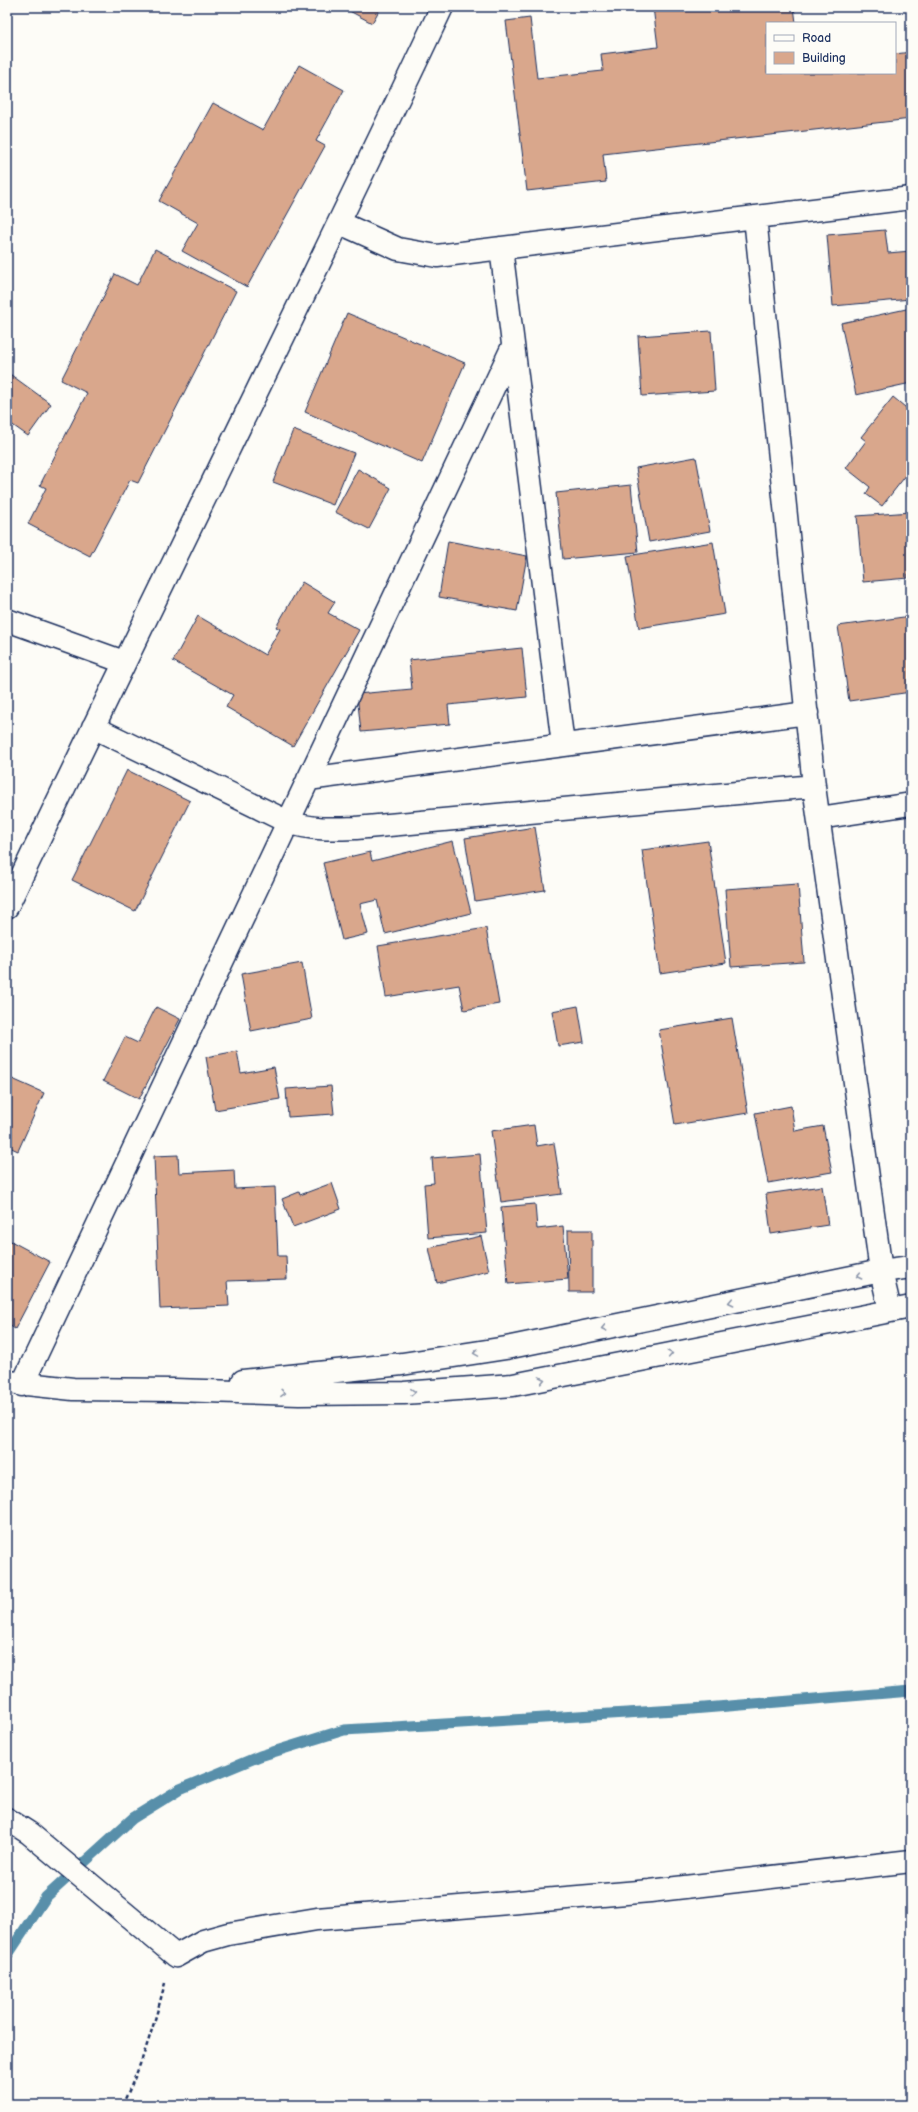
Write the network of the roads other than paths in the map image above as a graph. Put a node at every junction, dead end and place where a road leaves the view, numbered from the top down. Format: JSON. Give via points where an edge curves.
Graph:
{"nodes":[{"id":1,"x":442,"y":7,"type":"edge"},
{"id":2,"x":911,"y":198,"type":"edge"},
{"id":3,"x":755,"y":217,"type":"junction"},
{"id":4,"x":340,"y":222,"type":"junction"},
{"id":5,"x":501,"y":248,"type":"junction"},
{"id":6,"x":513,"y":346,"type":"junction"},
{"id":7,"x":7,"y":620,"type":"edge"},
{"id":8,"x":124,"y":662,"type":"junction"},
{"id":9,"x":806,"y":713,"type":"junction"},
{"id":10,"x":93,"y":727,"type":"junction"},
{"id":11,"x":563,"y":745,"type":"junction"},
{"id":12,"x":308,"y":779,"type":"junction"},
{"id":13,"x":814,"y":786,"type":"junction"},
{"id":14,"x":911,"y":804,"type":"edge"},
{"id":15,"x":818,"y":818,"type":"junction"},
{"id":16,"x":288,"y":822,"type":"junction"},
{"id":17,"x":7,"y":907,"type":"edge"},
{"id":18,"x":911,"y":1267,"type":"edge"},
{"id":19,"x":881,"y":1271,"type":"junction"},
{"id":20,"x":901,"y":1309,"type":"edge"},
{"id":21,"x":14,"y":1384,"type":"edge"},
{"id":22,"x":174,"y":1390,"type":"junction"},
{"id":23,"x":7,"y":1819,"type":"edge"},
{"id":24,"x":911,"y":1861,"type":"edge"}],
"edges":[{"from":1,"to":4,"type":"street"},
{"from":2,"to":3,"type":"street"},
{"from":3,"to":5,"type":"street"},
{"from":3,"to":9,"type":"street"},
{"from":4,"to":5,"type":"street","via":[[391,246],[415,254],[437,256]]},
{"from":4,"to":8,"type":"street"},
{"from":5,"to":6,"type":"street"},
{"from":6,"to":11,"type":"street"},
{"from":6,"to":12,"type":"street"},
{"from":7,"to":8,"type":"street"},
{"from":8,"to":10,"type":"street"},
{"from":9,"to":11,"type":"street"},
{"from":9,"to":13,"type":"street"},
{"from":10,"to":16,"type":"street"},
{"from":10,"to":17,"type":"street"},
{"from":11,"to":12,"type":"street"},
{"from":12,"to":16,"type":"street"},
{"from":13,"to":15,"type":"street"},
{"from":13,"to":16,"type":"street","via":[[356,828],[325,830]]},
{"from":14,"to":15,"type":"street"},
{"from":15,"to":19,"type":"street"},
{"from":16,"to":21,"type":"street"},
{"from":18,"to":19,"type":"street"},
{"from":19,"to":20,"type":"street"},
{"from":19,"to":22,"type":"street","one_way":true,"via":[[506,1348],[402,1364]]},
{"from":22,"to":20,"type":"street","one_way":true,"via":[[299,1394],[397,1393],[513,1385]]},
{"from":21,"to":22,"type":"street","via":[[73,1389]]},
{"from":23,"to":24,"type":"street","via":[[29,1833],[176,1956],[203,1941],[228,1934],[318,1919],[650,1892]]}]}
